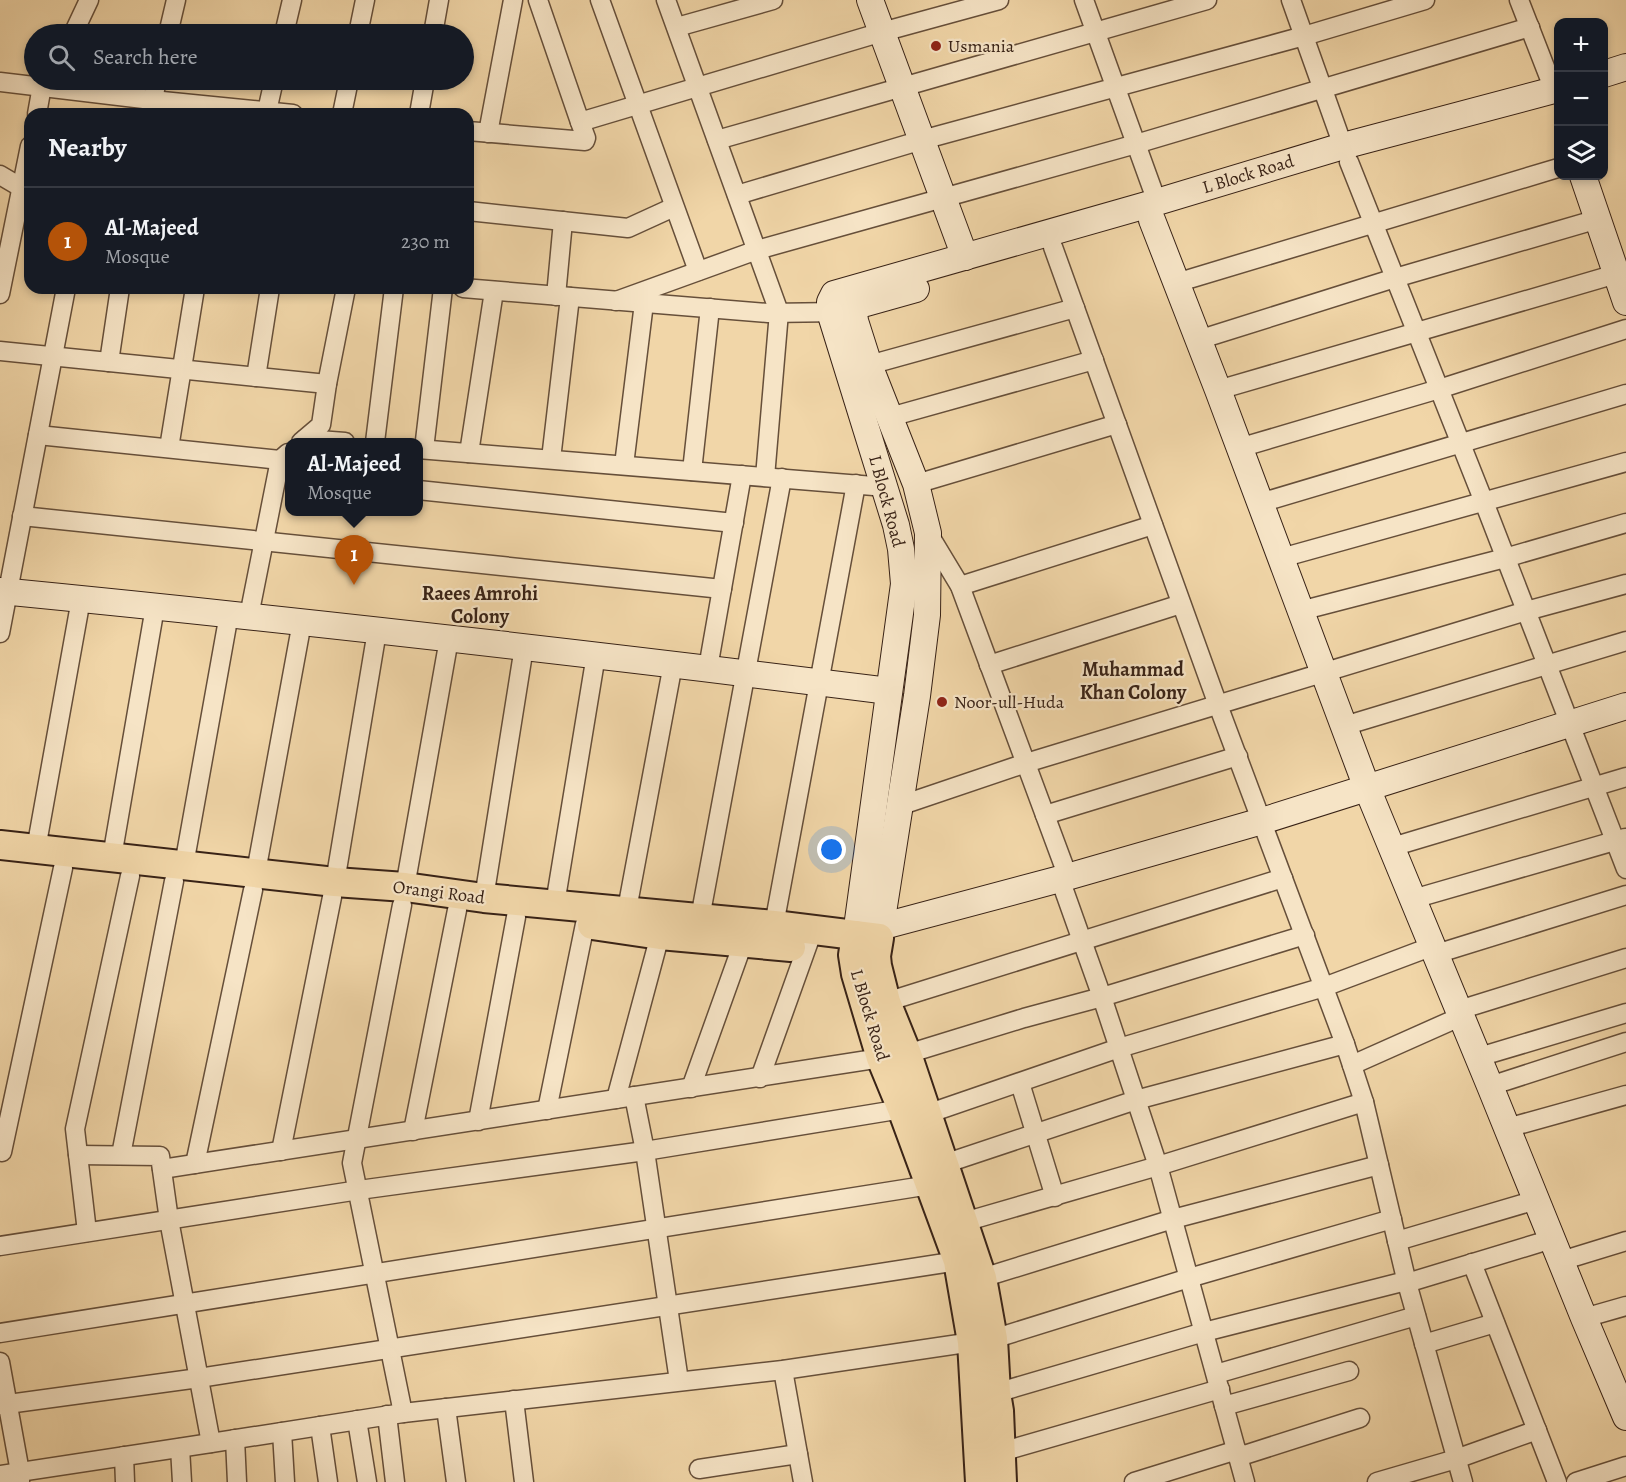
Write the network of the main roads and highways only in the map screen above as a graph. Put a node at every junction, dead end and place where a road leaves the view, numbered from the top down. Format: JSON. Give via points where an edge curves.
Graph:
{"nodes":[{"id":1,"x":0,"y":845,"type":"edge"},
{"id":2,"x":0,"y":862,"type":"edge"},
{"id":3,"x":121,"y":866,"type":"junction"},
{"id":4,"x":404,"y":896,"type":"junction"},
{"id":5,"x":625,"y":921,"type":"junction"},
{"id":6,"x":810,"y":940,"type":"junction"},
{"id":7,"x":869,"y":942,"type":"junction"},
{"id":8,"x":894,"y":1056,"type":"junction"},
{"id":9,"x":937,"y":1174,"type":"junction"},
{"id":10,"x":982,"y":1340,"type":"junction"},
{"id":11,"x":980,"y":1482,"type":"edge"},
{"id":12,"x":1002,"y":1482,"type":"edge"}],
"edges":[{"from":1,"to":3,"type":"main road","name":"Orangi Road"},
{"from":2,"to":3,"type":"main road","name":"Orangi Road","via":[[63,868]]},
{"from":3,"to":4,"type":"main road","name":"Orangi Road"},
{"from":4,"to":5,"type":"main road","name":"Orangi Road","via":[[555,904]]},
{"from":4,"to":5,"type":"main road","name":"Orangi Road","via":[[457,910],[516,917],[585,924]]},
{"from":5,"to":6,"type":"main road","name":"Orangi Road","via":[[700,918],[774,926]]},
{"from":5,"to":6,"type":"main road","name":"Orangi Road","via":[[660,935],[743,943]]},
{"from":6,"to":7,"type":"main road","name":"Orangi Road"},
{"from":7,"to":8,"type":"main road","name":"L Block Road","via":[[886,1002]]},
{"from":7,"to":8,"type":"main road","name":"L Block Road","via":[[856,974]]},
{"from":8,"to":9,"type":"main road","name":"L Block Road"},
{"from":9,"to":10,"type":"main road","name":"L Block Road"},
{"from":9,"to":10,"type":"main road","name":"L Block Road","via":[[964,1222],[982,1278]]},
{"from":10,"to":11,"type":"main road","name":"L Block Road"},
{"from":10,"to":12,"type":"main road","name":"L Block Road","via":[[999,1411]]}]}
